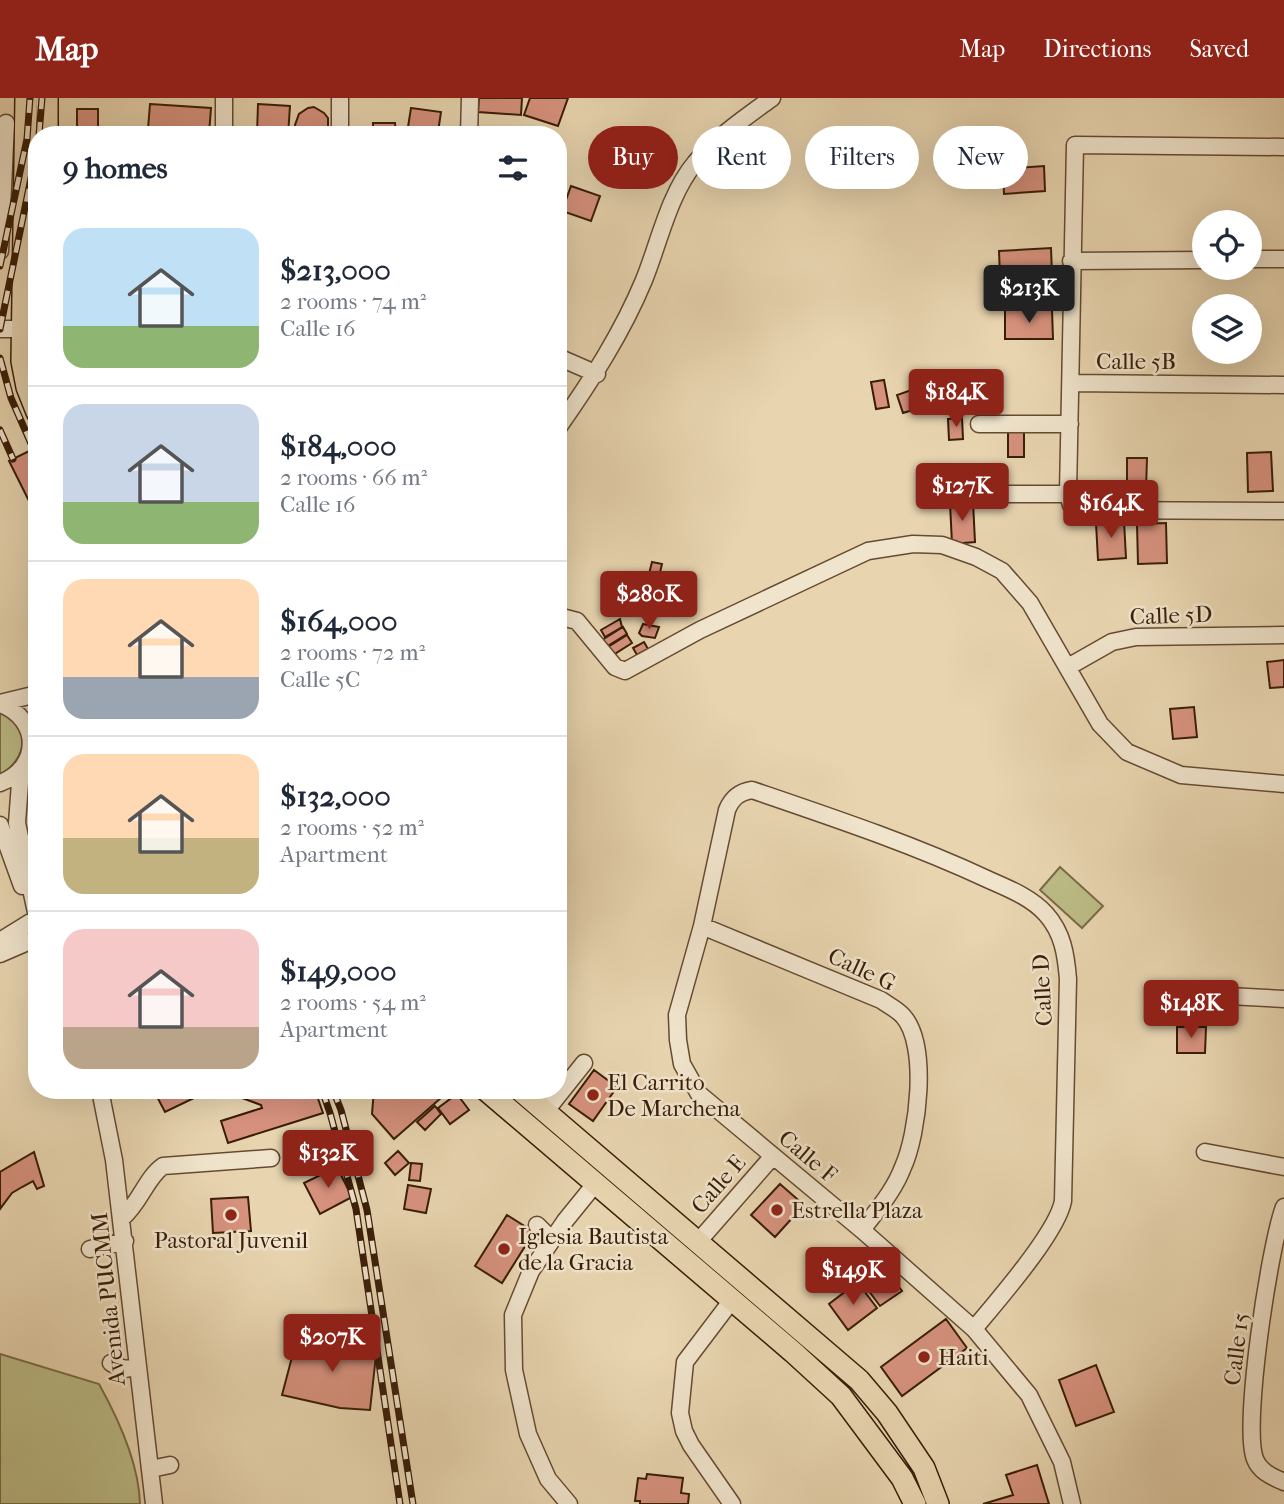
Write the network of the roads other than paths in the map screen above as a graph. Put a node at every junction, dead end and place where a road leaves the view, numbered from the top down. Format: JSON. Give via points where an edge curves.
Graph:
{"nodes":[{"id":1,"x":26,"y":98,"type":"edge"},
{"id":2,"x":47,"y":98,"type":"edge"},
{"id":3,"x":224,"y":98,"type":"edge"},
{"id":4,"x":340,"y":98,"type":"edge"},
{"id":5,"x":470,"y":98,"type":"edge"},
{"id":6,"x":761,"y":101,"type":"edge"},
{"id":7,"x":6,"y":123,"type":"dead end"},
{"id":8,"x":47,"y":126,"type":"edge"},
{"id":9,"x":224,"y":126,"type":"edge"},
{"id":10,"x":341,"y":126,"type":"edge"},
{"id":11,"x":469,"y":126,"type":"edge"},
{"id":12,"x":1284,"y":147,"type":"edge"},
{"id":13,"x":0,"y":251,"type":"edge"},
{"id":14,"x":1262,"y":259,"type":"edge"},
{"id":15,"x":1284,"y":259,"type":"edge"},
{"id":16,"x":1192,"y":260,"type":"edge"},
{"id":17,"x":1071,"y":261,"type":"junction"},
{"id":18,"x":11,"y":329,"type":"edge"},
{"id":19,"x":567,"y":361,"type":"edge"},
{"id":20,"x":597,"y":374,"type":"junction"},
{"id":21,"x":1071,"y":383,"type":"junction"},
{"id":22,"x":1284,"y":384,"type":"edge"},
{"id":23,"x":28,"y":386,"type":"edge"},
{"id":24,"x":567,"y":416,"type":"edge"},
{"id":25,"x":979,"y":424,"type":"dead end"},
{"id":26,"x":1070,"y":424,"type":"junction"},
{"id":27,"x":979,"y":494,"type":"dead end"},
{"id":28,"x":1069,"y":499,"type":"junction"},
{"id":29,"x":1284,"y":511,"type":"edge"},
{"id":30,"x":567,"y":618,"type":"edge"},
{"id":31,"x":1284,"y":635,"type":"edge"},
{"id":32,"x":1068,"y":667,"type":"junction"},
{"id":33,"x":28,"y":696,"type":"edge"},
{"id":34,"x":0,"y":703,"type":"edge"},
{"id":35,"x":28,"y":729,"type":"edge"},
{"id":36,"x":28,"y":759,"type":"edge"},
{"id":37,"x":21,"y":770,"type":"junction"},
{"id":38,"x":0,"y":783,"type":"edge"},
{"id":39,"x":1284,"y":784,"type":"edge"},
{"id":40,"x":741,"y":792,"type":"joint"},
{"id":41,"x":0,"y":825,"type":"edge"},
{"id":42,"x":28,"y":874,"type":"edge"},
{"id":43,"x":28,"y":900,"type":"edge"},
{"id":44,"x":28,"y":921,"type":"edge"},
{"id":45,"x":702,"y":926,"type":"junction"},
{"id":46,"x":0,"y":941,"type":"edge"},
{"id":47,"x":28,"y":942,"type":"edge"},
{"id":48,"x":0,"y":954,"type":"edge"},
{"id":49,"x":1228,"y":996,"type":"dead end"},
{"id":50,"x":1284,"y":999,"type":"edge"},
{"id":51,"x":584,"y":1063,"type":"dead end"},
{"id":52,"x":567,"y":1084,"type":"edge"},
{"id":53,"x":102,"y":1099,"type":"edge"},
{"id":54,"x":496,"y":1099,"type":"edge"},
{"id":55,"x":530,"y":1099,"type":"edge"},
{"id":56,"x":555,"y":1099,"type":"edge"},
{"id":57,"x":545,"y":1112,"type":"junction"},
{"id":58,"x":1205,"y":1152,"type":"dead end"},
{"id":59,"x":773,"y":1156,"type":"junction"},
{"id":60,"x":271,"y":1158,"type":"dead end"},
{"id":61,"x":1284,"y":1167,"type":"edge"},
{"id":62,"x":595,"y":1184,"type":"junction"},
{"id":63,"x":1284,"y":1207,"type":"edge"},
{"id":64,"x":122,"y":1218,"type":"junction"},
{"id":65,"x":537,"y":1225,"type":"dead end"},
{"id":66,"x":862,"y":1230,"type":"junction"},
{"id":67,"x":552,"y":1240,"type":"junction"},
{"id":68,"x":125,"y":1241,"type":"junction"},
{"id":69,"x":697,"y":1243,"type":"junction"},
{"id":70,"x":90,"y":1250,"type":"dead end"},
{"id":71,"x":732,"y":1300,"type":"junction"},
{"id":72,"x":974,"y":1329,"type":"junction"},
{"id":73,"x":111,"y":1363,"type":"dead end"},
{"id":74,"x":138,"y":1367,"type":"junction"},
{"id":75,"x":170,"y":1465,"type":"dead end"},
{"id":76,"x":151,"y":1469,"type":"junction"},
{"id":77,"x":1284,"y":1482,"type":"edge"},
{"id":78,"x":154,"y":1504,"type":"edge"},
{"id":79,"x":569,"y":1504,"type":"edge"},
{"id":80,"x":732,"y":1504,"type":"edge"},
{"id":81,"x":915,"y":1504,"type":"edge"},
{"id":82,"x":938,"y":1504,"type":"edge"},
{"id":83,"x":1072,"y":1504,"type":"edge"}],
"edges":[{"from":1,"to":18,"type":"main road"},
{"from":2,"to":8,"type":"main road"},
{"from":3,"to":9,"type":"street"},
{"from":4,"to":10,"type":"street"},
{"from":5,"to":11,"type":"street"},
{"from":6,"to":20,"type":"street","via":[[694,164],[673,201],[643,282]]},
{"from":7,"to":13,"type":"street"},
{"from":12,"to":17,"type":"street","via":[[1075,145]]},
{"from":14,"to":15,"type":"street"},
{"from":16,"to":17,"type":"street"},
{"from":17,"to":21,"type":"street"},
{"from":18,"to":23,"type":"main road"},
{"from":19,"to":20,"type":"street"},
{"from":20,"to":24,"type":"street"},
{"from":21,"to":22,"type":"street","name":"Calle 5B"},
{"from":21,"to":26,"type":"street"},
{"from":25,"to":26,"type":"street"},
{"from":26,"to":28,"type":"street"},
{"from":27,"to":28,"type":"street"},
{"from":28,"to":29,"type":"street","via":[[1082,510]]},
{"from":30,"to":32,"type":"street","via":[[577,621],[614,667],[625,671],[700,630],[868,551],[942,545],[1002,571],[1030,603]]},
{"from":31,"to":32,"type":"street","name":"Calle 5D","via":[[1136,637],[1112,642]]},
{"from":32,"to":39,"type":"street","via":[[1100,724],[1127,752],[1181,775]]},
{"from":33,"to":34,"type":"street"},
{"from":34,"to":35,"type":"street","via":[[20,715]]},
{"from":36,"to":37,"type":"street"},
{"from":37,"to":38,"type":"street"},
{"from":37,"to":42,"type":"street","via":[[17,823]]},
{"from":40,"to":45,"type":"street","name":"Calle F","via":[[727,810]]},
{"from":40,"to":72,"type":"street","name":"Calle D","via":[[752,790],[956,864],[1035,904],[1062,940],[1068,979],[1060,1214]]},
{"from":41,"to":43,"type":"street"},
{"from":44,"to":46,"type":"street"},
{"from":45,"to":59,"type":"street","name":"Calle F","via":[[677,1015],[682,1064],[699,1094]]},
{"from":45,"to":66,"type":"street","name":"Calle G","via":[[881,1000],[908,1024],[917,1066],[912,1138],[892,1191]]},
{"from":47,"to":48,"type":"street"},
{"from":49,"to":50,"type":"street"},
{"from":51,"to":52,"type":"street"},
{"from":53,"to":64,"type":"street","name":"Avenida PUCMM"},
{"from":54,"to":62,"type":"main road"},
{"from":55,"to":57,"type":"main road"},
{"from":56,"to":57,"type":"street"},
{"from":57,"to":69,"type":"main road"},
{"from":58,"to":61,"type":"street"},
{"from":59,"to":66,"type":"street","name":"Calle F"},
{"from":59,"to":69,"type":"street","name":"Calle E"},
{"from":60,"to":64,"type":"street","via":[[163,1166]]},
{"from":62,"to":67,"type":"street"},
{"from":62,"to":71,"type":"main road"},
{"from":63,"to":77,"type":"street","name":"Calle 15","via":[[1263,1311],[1252,1446],[1256,1462],[1268,1475]]},
{"from":64,"to":68,"type":"street","name":"Avenida PUCMM"},
{"from":65,"to":67,"type":"street"},
{"from":66,"to":72,"type":"street","name":"Calle F"},
{"from":67,"to":79,"type":"street","via":[[531,1271],[513,1315],[514,1370],[528,1434],[548,1479]]},
{"from":68,"to":70,"type":"street"},
{"from":68,"to":74,"type":"street","name":"Avenida PUCMM"},
{"from":69,"to":82,"type":"main road","via":[[859,1380],[924,1468]]},
{"from":71,"to":80,"type":"street","via":[[685,1362],[680,1413],[691,1445]]},
{"from":71,"to":81,"type":"main road","via":[[841,1396],[902,1478]]},
{"from":72,"to":83,"type":"street","name":"Calle F","via":[[1029,1395],[1062,1462]]},
{"from":73,"to":74,"type":"street","via":[[124,1369]]},
{"from":74,"to":76,"type":"street","name":"Avenida PUCMM"},
{"from":75,"to":76,"type":"street"},
{"from":76,"to":78,"type":"street","name":"Avenida PUCMM"}]}
